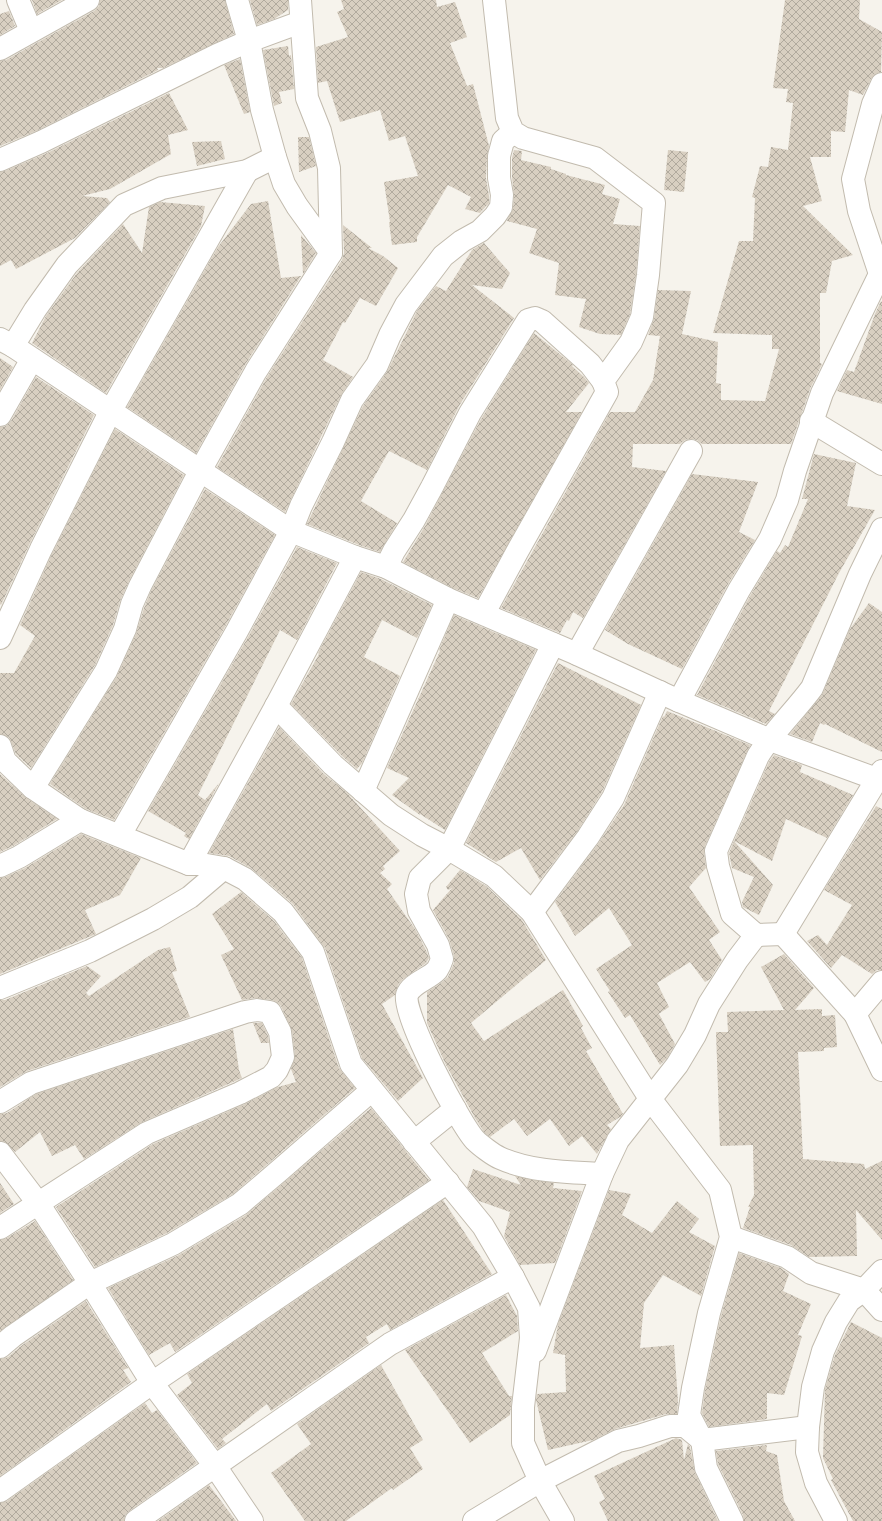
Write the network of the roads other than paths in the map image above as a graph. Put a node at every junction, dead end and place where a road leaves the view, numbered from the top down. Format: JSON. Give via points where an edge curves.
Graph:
{"nodes":[{"id":1,"x":18,"y":0,"type":"edge"},
{"id":2,"x":88,"y":0,"type":"edge"},
{"id":3,"x":237,"y":0,"type":"edge"},
{"id":4,"x":300,"y":0,"type":"edge"},
{"id":5,"x":494,"y":0,"type":"edge"},
{"id":6,"x":301,"y":22,"type":"junction"},
{"id":7,"x":31,"y":31,"type":"junction"},
{"id":8,"x":249,"y":41,"type":"junction"},
{"id":9,"x":0,"y":49,"type":"edge"},
{"id":10,"x":882,"y":84,"type":"edge"},
{"id":11,"x":512,"y":132,"type":"junction"},
{"id":12,"x":275,"y":157,"type":"junction"},
{"id":13,"x":0,"y":160,"type":"edge"},
{"id":14,"x":247,"y":170,"type":"junction"},
{"id":15,"x":331,"y":253,"type":"junction"},
{"id":16,"x":881,"y":275,"type":"edge"},
{"id":17,"x":7,"y":343,"type":"edge"},
{"id":18,"x":32,"y":359,"type":"junction"},
{"id":19,"x":603,"y":381,"type":"junction"},
{"id":20,"x":110,"y":412,"type":"junction"},
{"id":21,"x":0,"y":416,"type":"edge"},
{"id":22,"x":811,"y":422,"type":"junction"},
{"id":23,"x":691,"y":451,"type":"dead end"},
{"id":24,"x":882,"y":464,"type":"edge"},
{"id":25,"x":200,"y":471,"type":"junction"},
{"id":26,"x":882,"y":529,"type":"edge"},
{"id":27,"x":291,"y":531,"type":"junction"},
{"id":28,"x":355,"y":557,"type":"junction"},
{"id":29,"x":386,"y":567,"type":"junction"},
{"id":30,"x":448,"y":599,"type":"junction"},
{"id":31,"x":484,"y":613,"type":"junction"},
{"id":32,"x":0,"y":638,"type":"edge"},
{"id":33,"x":553,"y":644,"type":"junction"},
{"id":34,"x":577,"y":654,"type":"junction"},
{"id":35,"x":670,"y":696,"type":"junction"},
{"id":36,"x":276,"y":706,"type":"junction"},
{"id":37,"x":770,"y":740,"type":"junction"},
{"id":38,"x":2,"y":757,"type":"edge"},
{"id":39,"x":881,"y":777,"type":"edge"},
{"id":40,"x":33,"y":788,"type":"junction"},
{"id":41,"x":363,"y":791,"type":"junction"},
{"id":42,"x":80,"y":820,"type":"junction"},
{"id":43,"x":120,"y":835,"type":"junction"},
{"id":44,"x":449,"y":849,"type":"junction"},
{"id":45,"x":189,"y":864,"type":"junction"},
{"id":46,"x":0,"y":866,"type":"edge"},
{"id":47,"x":224,"y":868,"type":"junction"},
{"id":48,"x":532,"y":912,"type":"junction"},
{"id":49,"x":783,"y":934,"type":"junction"},
{"id":50,"x":756,"y":935,"type":"junction"},
{"id":51,"x":882,"y":982,"type":"edge"},
{"id":52,"x":0,"y":988,"type":"edge"},
{"id":53,"x":855,"y":1014,"type":"junction"},
{"id":54,"x":882,"y":1070,"type":"edge"},
{"id":55,"x":372,"y":1090,"type":"junction"},
{"id":56,"x":651,"y":1100,"type":"junction"},
{"id":57,"x":0,"y":1102,"type":"edge"},
{"id":58,"x":455,"y":1109,"type":"junction"},
{"id":59,"x":414,"y":1142,"type":"junction"},
{"id":60,"x":0,"y":1153,"type":"edge"},
{"id":61,"x":602,"y":1174,"type":"junction"},
{"id":62,"x":448,"y":1182,"type":"junction"},
{"id":63,"x":38,"y":1203,"type":"junction"},
{"id":64,"x":0,"y":1228,"type":"edge"},
{"id":65,"x":731,"y":1237,"type":"junction"},
{"id":66,"x":882,"y":1271,"type":"edge"},
{"id":67,"x":512,"y":1277,"type":"junction"},
{"id":68,"x":90,"y":1283,"type":"junction"},
{"id":69,"x":864,"y":1290,"type":"junction"},
{"id":70,"x":882,"y":1310,"type":"edge"},
{"id":71,"x":0,"y":1347,"type":"edge"},
{"id":72,"x":528,"y":1371,"type":"junction"},
{"id":73,"x":152,"y":1383,"type":"junction"},
{"id":74,"x":808,"y":1427,"type":"junction"},
{"id":75,"x":702,"y":1440,"type":"junction"},
{"id":76,"x":215,"y":1466,"type":"junction"},
{"id":77,"x":540,"y":1481,"type":"junction"},
{"id":78,"x":0,"y":1491,"type":"edge"},
{"id":79,"x":136,"y":1521,"type":"edge"},
{"id":80,"x":252,"y":1521,"type":"edge"},
{"id":81,"x":474,"y":1521,"type":"edge"},
{"id":82,"x":563,"y":1521,"type":"edge"},
{"id":83,"x":732,"y":1521,"type":"edge"},
{"id":84,"x":836,"y":1521,"type":"edge"}],
"edges":[{"from":1,"to":7,"type":"street"},
{"from":2,"to":7,"type":"street"},
{"from":3,"to":8,"type":"street"},
{"from":4,"to":6,"type":"street"},
{"from":5,"to":11,"type":"street","via":[[507,118]]},
{"from":6,"to":8,"type":"street"},
{"from":6,"to":15,"type":"street","via":[[307,98],[320,132],[329,168]]},
{"from":7,"to":9,"type":"street"},
{"from":8,"to":12,"type":"street","via":[[262,110]]},
{"from":8,"to":13,"type":"street"},
{"from":10,"to":16,"type":"street","via":[[873,104],[853,179],[859,211]]},
{"from":11,"to":19,"type":"street","via":[[523,138],[595,158],[654,203],[642,317],[630,342]]},
{"from":11,"to":27,"type":"street","via":[[503,141],[499,156],[501,208],[480,231],[443,256],[406,305],[377,365],[352,400]]},
{"from":12,"to":14,"type":"street"},
{"from":12,"to":15,"type":"street","via":[[284,184]]},
{"from":14,"to":17,"type":"street","via":[[162,188],[124,205],[67,265],[36,310]]},
{"from":14,"to":20,"type":"street"},
{"from":15,"to":25,"type":"street","via":[[256,371]]},
{"from":16,"to":22,"type":"street","via":[[822,394]]},
{"from":17,"to":18,"type":"street"},
{"from":18,"to":20,"type":"street"},
{"from":18,"to":21,"type":"street"},
{"from":19,"to":29,"type":"street","via":[[590,364],[542,321],[534,318],[528,320],[470,413],[432,487]]},
{"from":19,"to":31,"type":"street","via":[[607,392]]},
{"from":20,"to":25,"type":"street"},
{"from":20,"to":32,"type":"street"},
{"from":22,"to":24,"type":"street"},
{"from":22,"to":35,"type":"street","via":[[787,500],[770,539],[740,590]]},
{"from":23,"to":34,"type":"street"},
{"from":25,"to":27,"type":"street"},
{"from":25,"to":40,"type":"street","via":[[140,586],[125,629],[106,671]]},
{"from":26,"to":37,"type":"street","via":[[860,574],[812,688]]},
{"from":27,"to":28,"type":"street"},
{"from":27,"to":43,"type":"street"},
{"from":28,"to":29,"type":"street"},
{"from":28,"to":36,"type":"street"},
{"from":29,"to":30,"type":"street"},
{"from":30,"to":31,"type":"street"},
{"from":30,"to":41,"type":"street"},
{"from":31,"to":33,"type":"street"},
{"from":33,"to":34,"type":"street"},
{"from":33,"to":44,"type":"street"},
{"from":34,"to":35,"type":"street"},
{"from":35,"to":37,"type":"street"},
{"from":35,"to":48,"type":"street","via":[[613,798],[588,837]]},
{"from":36,"to":41,"type":"street","via":[[333,765]]},
{"from":36,"to":45,"type":"street"},
{"from":37,"to":39,"type":"street"},
{"from":37,"to":50,"type":"street","via":[[758,756],[716,851],[732,914]]},
{"from":38,"to":40,"type":"street"},
{"from":39,"to":49,"type":"street"},
{"from":40,"to":42,"type":"street"},
{"from":41,"to":44,"type":"street","via":[[391,815]]},
{"from":42,"to":43,"type":"street"},
{"from":42,"to":46,"type":"street"},
{"from":43,"to":45,"type":"street"},
{"from":44,"to":48,"type":"street","via":[[494,876]]},
{"from":44,"to":58,"type":"street","via":[[420,878],[416,894],[419,911],[438,945],[442,959],[438,969],[414,986],[408,995],[407,1004],[420,1044]]},
{"from":45,"to":47,"type":"street"},
{"from":47,"to":52,"type":"street","via":[[190,897],[153,919],[90,950]]},
{"from":47,"to":55,"type":"street","via":[[245,879],[283,912],[313,952],[351,1064]]},
{"from":48,"to":56,"type":"street"},
{"from":49,"to":50,"type":"street"},
{"from":49,"to":53,"type":"street"},
{"from":50,"to":56,"type":"street","via":[[709,1004],[695,1035],[677,1065]]},
{"from":51,"to":53,"type":"street"},
{"from":53,"to":54,"type":"street"},
{"from":55,"to":59,"type":"street"},
{"from":55,"to":68,"type":"street","via":[[240,1204],[173,1244]]},
{"from":56,"to":61,"type":"street","via":[[618,1140]]},
{"from":56,"to":65,"type":"street","via":[[720,1190]]},
{"from":57,"to":63,"type":"street","via":[[31,1082],[245,1012],[270,1012],[280,1032],[283,1057],[271,1078],[147,1134]]},
{"from":58,"to":59,"type":"street"},
{"from":58,"to":61,"type":"street","via":[[475,1140],[499,1158],[526,1167]]},
{"from":59,"to":62,"type":"street"},
{"from":60,"to":63,"type":"street"},
{"from":61,"to":72,"type":"street"},
{"from":62,"to":67,"type":"street","via":[[483,1226]]},
{"from":62,"to":73,"type":"street"},
{"from":63,"to":64,"type":"street"},
{"from":63,"to":68,"type":"street"},
{"from":65,"to":69,"type":"street","via":[[787,1257],[811,1273]]},
{"from":65,"to":75,"type":"street","via":[[709,1313],[692,1388],[689,1415]]},
{"from":66,"to":69,"type":"street"},
{"from":67,"to":72,"type":"street","via":[[529,1308],[531,1338]]},
{"from":67,"to":76,"type":"street","via":[[390,1344]]},
{"from":68,"to":71,"type":"street"},
{"from":68,"to":73,"type":"street"},
{"from":69,"to":70,"type":"street"},
{"from":69,"to":74,"type":"street","via":[[849,1301],[823,1351],[813,1387]]},
{"from":72,"to":77,"type":"street","via":[[523,1407],[523,1443]]},
{"from":73,"to":76,"type":"street"},
{"from":73,"to":78,"type":"street"},
{"from":74,"to":75,"type":"street"},
{"from":74,"to":84,"type":"street","via":[[808,1452],[816,1483]]},
{"from":75,"to":77,"type":"street","via":[[685,1426],[670,1426],[618,1441]]},
{"from":75,"to":83,"type":"street","via":[[706,1468]]},
{"from":76,"to":79,"type":"street"},
{"from":76,"to":80,"type":"street"},
{"from":77,"to":81,"type":"street"},
{"from":77,"to":82,"type":"street"}]}
